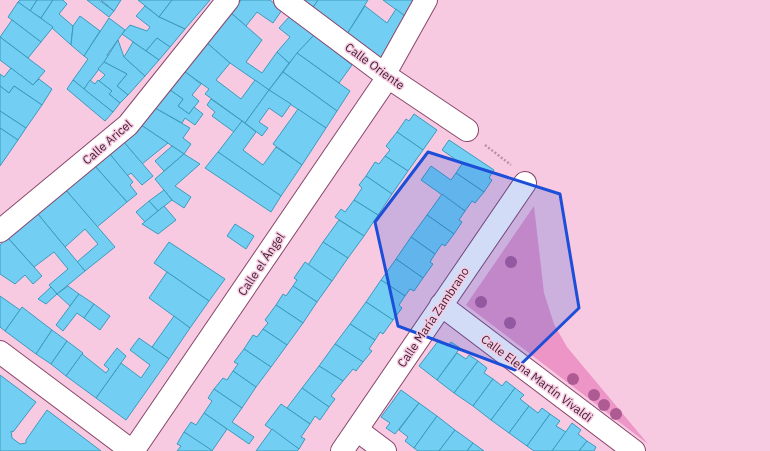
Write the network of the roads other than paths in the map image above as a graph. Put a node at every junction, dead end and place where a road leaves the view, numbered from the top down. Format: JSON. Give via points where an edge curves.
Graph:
{"nodes":[{"id":1,"x":228,"y":0,"type":"edge"},
{"id":2,"x":285,"y":0,"type":"edge"},
{"id":3,"x":426,"y":0,"type":"edge"},
{"id":4,"x":388,"y":72,"type":"junction"},
{"id":5,"x":467,"y":130,"type":"road end"},
{"id":6,"x":525,"y":183,"type":"road end"},
{"id":7,"x":0,"y":231,"type":"edge"},
{"id":8,"x":441,"y":306,"type":"junction"},
{"id":9,"x":0,"y":352,"type":"edge"},
{"id":10,"x":357,"y":430,"type":"junction"},
{"id":11,"x":133,"y":451,"type":"edge"},
{"id":12,"x":342,"y":451,"type":"edge"},
{"id":13,"x":385,"y":451,"type":"edge"},
{"id":14,"x":634,"y":451,"type":"edge"}],
"edges":[{"from":1,"to":7,"type":"street","name":"Calle Aricel","via":[[128,126]]},
{"from":2,"to":4,"type":"street","name":"Calle Oriente"},
{"from":3,"to":4,"type":"street","name":"Calle el Ángel"},
{"from":4,"to":5,"type":"street","name":"Calle Oriente"},
{"from":4,"to":11,"type":"street","name":"Calle el Ángel"},
{"from":6,"to":8,"type":"street","name":"Calle María Zambrano"},
{"from":8,"to":10,"type":"street","name":"Calle María Zambrano"},
{"from":8,"to":14,"type":"street","name":"Calle Elena Martín Vivaldi"},
{"from":9,"to":11,"type":"street"},
{"from":10,"to":12,"type":"street","name":"Calle María Zambrano"},
{"from":10,"to":13,"type":"street"}]}
